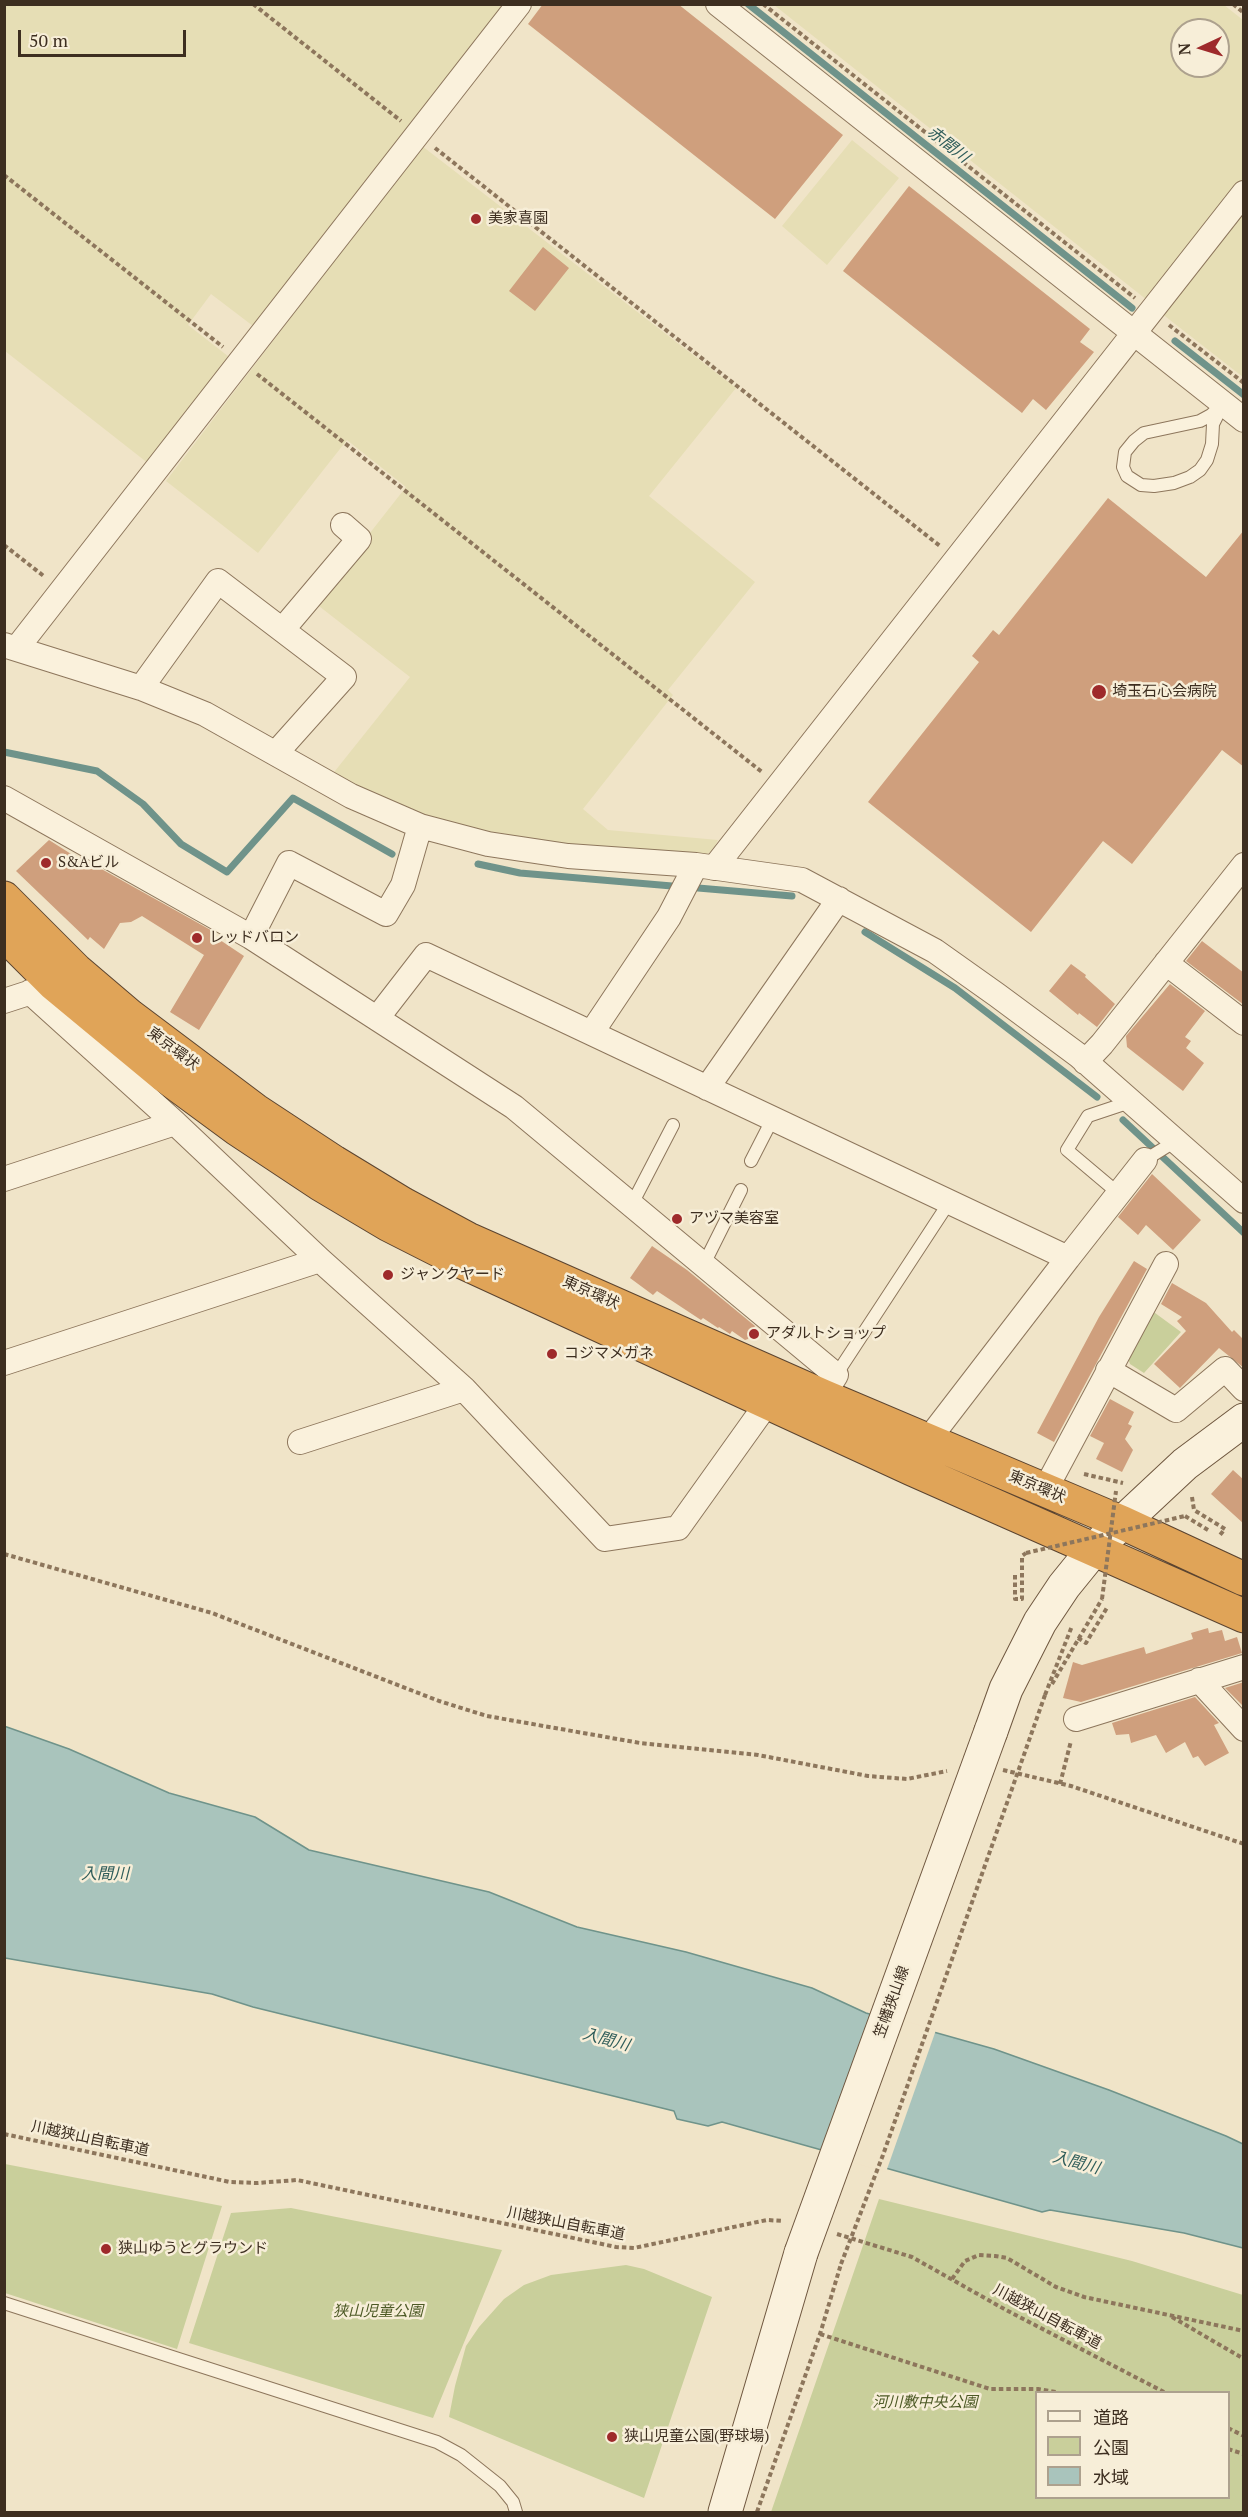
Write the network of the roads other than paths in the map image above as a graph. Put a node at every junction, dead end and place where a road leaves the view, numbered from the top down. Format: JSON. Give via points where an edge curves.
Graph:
{"nodes":[{"id":1,"x":519,"y":4,"type":"edge"},
{"id":2,"x":718,"y":4,"type":"edge"},
{"id":3,"x":1244,"y":193,"type":"edge"},
{"id":4,"x":1133,"y":333,"type":"junction"},
{"id":5,"x":1223,"y":404,"type":"junction"},
{"id":6,"x":1244,"y":420,"type":"edge"},
{"id":7,"x":343,"y":525,"type":"dead end"},
{"id":8,"x":283,"y":629,"type":"junction"},
{"id":9,"x":11,"y":646,"type":"edge"},
{"id":10,"x":141,"y":688,"type":"junction"},
{"id":11,"x":276,"y":753,"type":"junction"},
{"id":12,"x":4,"y":798,"type":"edge"},
{"id":13,"x":420,"y":826,"type":"junction"},
{"id":14,"x":1244,"y":865,"type":"edge"},
{"id":15,"x":705,"y":866,"type":"junction"},
{"id":16,"x":4,"y":898,"type":"edge"},
{"id":17,"x":839,"y":899,"type":"junction"},
{"id":18,"x":4,"y":934,"type":"edge"},
{"id":19,"x":251,"y":937,"type":"junction"},
{"id":20,"x":1166,"y":963,"type":"junction"},
{"id":21,"x":42,"y":988,"type":"junction"},
{"id":22,"x":4,"y":1001,"type":"edge"},
{"id":23,"x":378,"y":1017,"type":"junction"},
{"id":24,"x":1244,"y":1023,"type":"edge"},
{"id":25,"x":592,"y":1032,"type":"junction"},
{"id":26,"x":1085,"y":1062,"type":"junction"},
{"id":27,"x":707,"y":1088,"type":"junction"},
{"id":28,"x":1130,"y":1102,"type":"junction"},
{"id":29,"x":773,"y":1118,"type":"junction"},
{"id":30,"x":175,"y":1123,"type":"junction"},
{"id":31,"x":674,"y":1125,"type":"dead end"},
{"id":32,"x":1174,"y":1142,"type":"junction"},
{"id":33,"x":1144,"y":1160,"type":"joint"},
{"id":34,"x":751,"y":1161,"type":"dead end"},
{"id":35,"x":4,"y":1179,"type":"edge"},
{"id":36,"x":741,"y":1190,"type":"dead end"},
{"id":37,"x":1118,"y":1193,"type":"junction"},
{"id":38,"x":1244,"y":1201,"type":"edge"},
{"id":39,"x":950,"y":1202,"type":"junction"},
{"id":40,"x":632,"y":1206,"type":"junction"},
{"id":41,"x":1068,"y":1258,"type":"junction"},
{"id":42,"x":320,"y":1260,"type":"junction"},
{"id":43,"x":1166,"y":1264,"type":"dead end"},
{"id":44,"x":703,"y":1266,"type":"junction"},
{"id":45,"x":4,"y":1363,"type":"edge"},
{"id":46,"x":1108,"y":1370,"type":"junction"},
{"id":47,"x":829,"y":1386,"type":"junction"},
{"id":48,"x":464,"y":1389,"type":"junction"},
{"id":49,"x":1244,"y":1389,"type":"edge"},
{"id":50,"x":768,"y":1402,"type":"junction"},
{"id":51,"x":1244,"y":1420,"type":"edge"},
{"id":52,"x":928,"y":1440,"type":"junction"},
{"id":53,"x":300,"y":1443,"type":"dead end"},
{"id":54,"x":1045,"y":1490,"type":"junction"},
{"id":55,"x":1109,"y":1535,"type":"junction"},
{"id":56,"x":1244,"y":1579,"type":"edge"},
{"id":57,"x":1244,"y":1616,"type":"edge"},
{"id":58,"x":1244,"y":1667,"type":"edge"},
{"id":59,"x":1199,"y":1680,"type":"junction"},
{"id":60,"x":1076,"y":1719,"type":"road end"},
{"id":61,"x":1244,"y":1729,"type":"edge"},
{"id":62,"x":4,"y":2303,"type":"edge"},
{"id":63,"x":516,"y":2512,"type":"edge"},
{"id":64,"x":725,"y":2512,"type":"edge"}],
"edges":[{"from":1,"to":9,"type":"street","via":[[62,590]]},
{"from":2,"to":4,"type":"street"},
{"from":3,"to":4,"type":"street"},
{"from":4,"to":5,"type":"street"},
{"from":4,"to":15,"type":"street","via":[[779,786]]},
{"from":5,"to":5,"type":"lane","via":[[1213,424],[1207,460],[1200,470],[1174,483],[1154,486],[1141,485],[1127,476],[1123,467],[1125,452],[1134,441],[1151,431],[1200,421]]},
{"from":5,"to":6,"type":"street"},
{"from":7,"to":8,"type":"street","via":[[359,539]]},
{"from":8,"to":10,"type":"street","via":[[218,581]]},
{"from":8,"to":11,"type":"street","via":[[344,677]]},
{"from":9,"to":10,"type":"street"},
{"from":10,"to":11,"type":"street","via":[[205,714]]},
{"from":11,"to":13,"type":"street","via":[[351,796]]},
{"from":12,"to":19,"type":"street"},
{"from":13,"to":15,"type":"street","via":[[488,844],[568,856]]},
{"from":13,"to":19,"type":"street","via":[[403,885],[386,914],[289,863]]},
{"from":14,"to":20,"type":"street"},
{"from":15,"to":17,"type":"street","via":[[802,880]]},
{"from":15,"to":25,"type":"street"},
{"from":16,"to":47,"type":"highway","name":"東京環状","via":[[76,970],[130,1016],[255,1110],[403,1204],[468,1239]]},
{"from":17,"to":26,"type":"street","via":[[935,951]]},
{"from":17,"to":27,"type":"street"},
{"from":18,"to":21,"type":"highway","name":"東京環状"},
{"from":19,"to":23,"type":"street"},
{"from":20,"to":24,"type":"street"},
{"from":20,"to":26,"type":"street"},
{"from":21,"to":22,"type":"street"},
{"from":21,"to":30,"type":"street"},
{"from":21,"to":50,"type":"highway","name":"東京環状","via":[[237,1129],[330,1190],[458,1260]]},
{"from":23,"to":25,"type":"street","via":[[426,955]]},
{"from":23,"to":40,"type":"street","via":[[514,1107]]},
{"from":25,"to":27,"type":"street"},
{"from":26,"to":28,"type":"street"},
{"from":27,"to":29,"type":"street"},
{"from":28,"to":32,"type":"street"},
{"from":28,"to":37,"type":"lane","via":[[1088,1116],[1067,1150]]},
{"from":29,"to":34,"type":"lane"},
{"from":29,"to":39,"type":"street"},
{"from":30,"to":35,"type":"street"},
{"from":30,"to":42,"type":"street"},
{"from":31,"to":40,"type":"lane"},
{"from":32,"to":33,"type":"lane"},
{"from":32,"to":38,"type":"street"},
{"from":33,"to":37,"type":"street"},
{"from":36,"to":44,"type":"lane"},
{"from":37,"to":41,"type":"street"},
{"from":39,"to":41,"type":"street"},
{"from":39,"to":47,"type":"lane"},
{"from":40,"to":44,"type":"street"},
{"from":41,"to":52,"type":"street"},
{"from":42,"to":45,"type":"street"},
{"from":42,"to":48,"type":"street"},
{"from":43,"to":46,"type":"street"},
{"from":44,"to":47,"type":"street"},
{"from":46,"to":49,"type":"street","via":[[1176,1410],[1225,1369]]},
{"from":46,"to":54,"type":"street"},
{"from":47,"to":52,"type":"highway","name":"東京環状"},
{"from":48,"to":50,"type":"street","via":[[605,1539],[678,1527]]},
{"from":48,"to":53,"type":"street"},
{"from":50,"to":55,"type":"highway","name":"東京環状"},
{"from":51,"to":55,"type":"main road","name":"笠幡狭山線","via":[[1185,1464]]},
{"from":52,"to":54,"type":"highway","name":"東京環状"},
{"from":54,"to":55,"type":"highway","name":"東京環状"},
{"from":55,"to":56,"type":"highway","name":"東京環状"},
{"from":55,"to":57,"type":"highway","name":"東京環状"},
{"from":55,"to":64,"type":"main road","name":"笠幡狭山線","bridge":true,"via":[[1064,1586],[1014,1671],[801,2253]]},
{"from":58,"to":59,"type":"street"},
{"from":59,"to":60,"type":"street"},
{"from":59,"to":61,"type":"street"},
{"from":62,"to":63,"type":"lane","via":[[438,2442],[461,2454],[500,2486]]}]}
